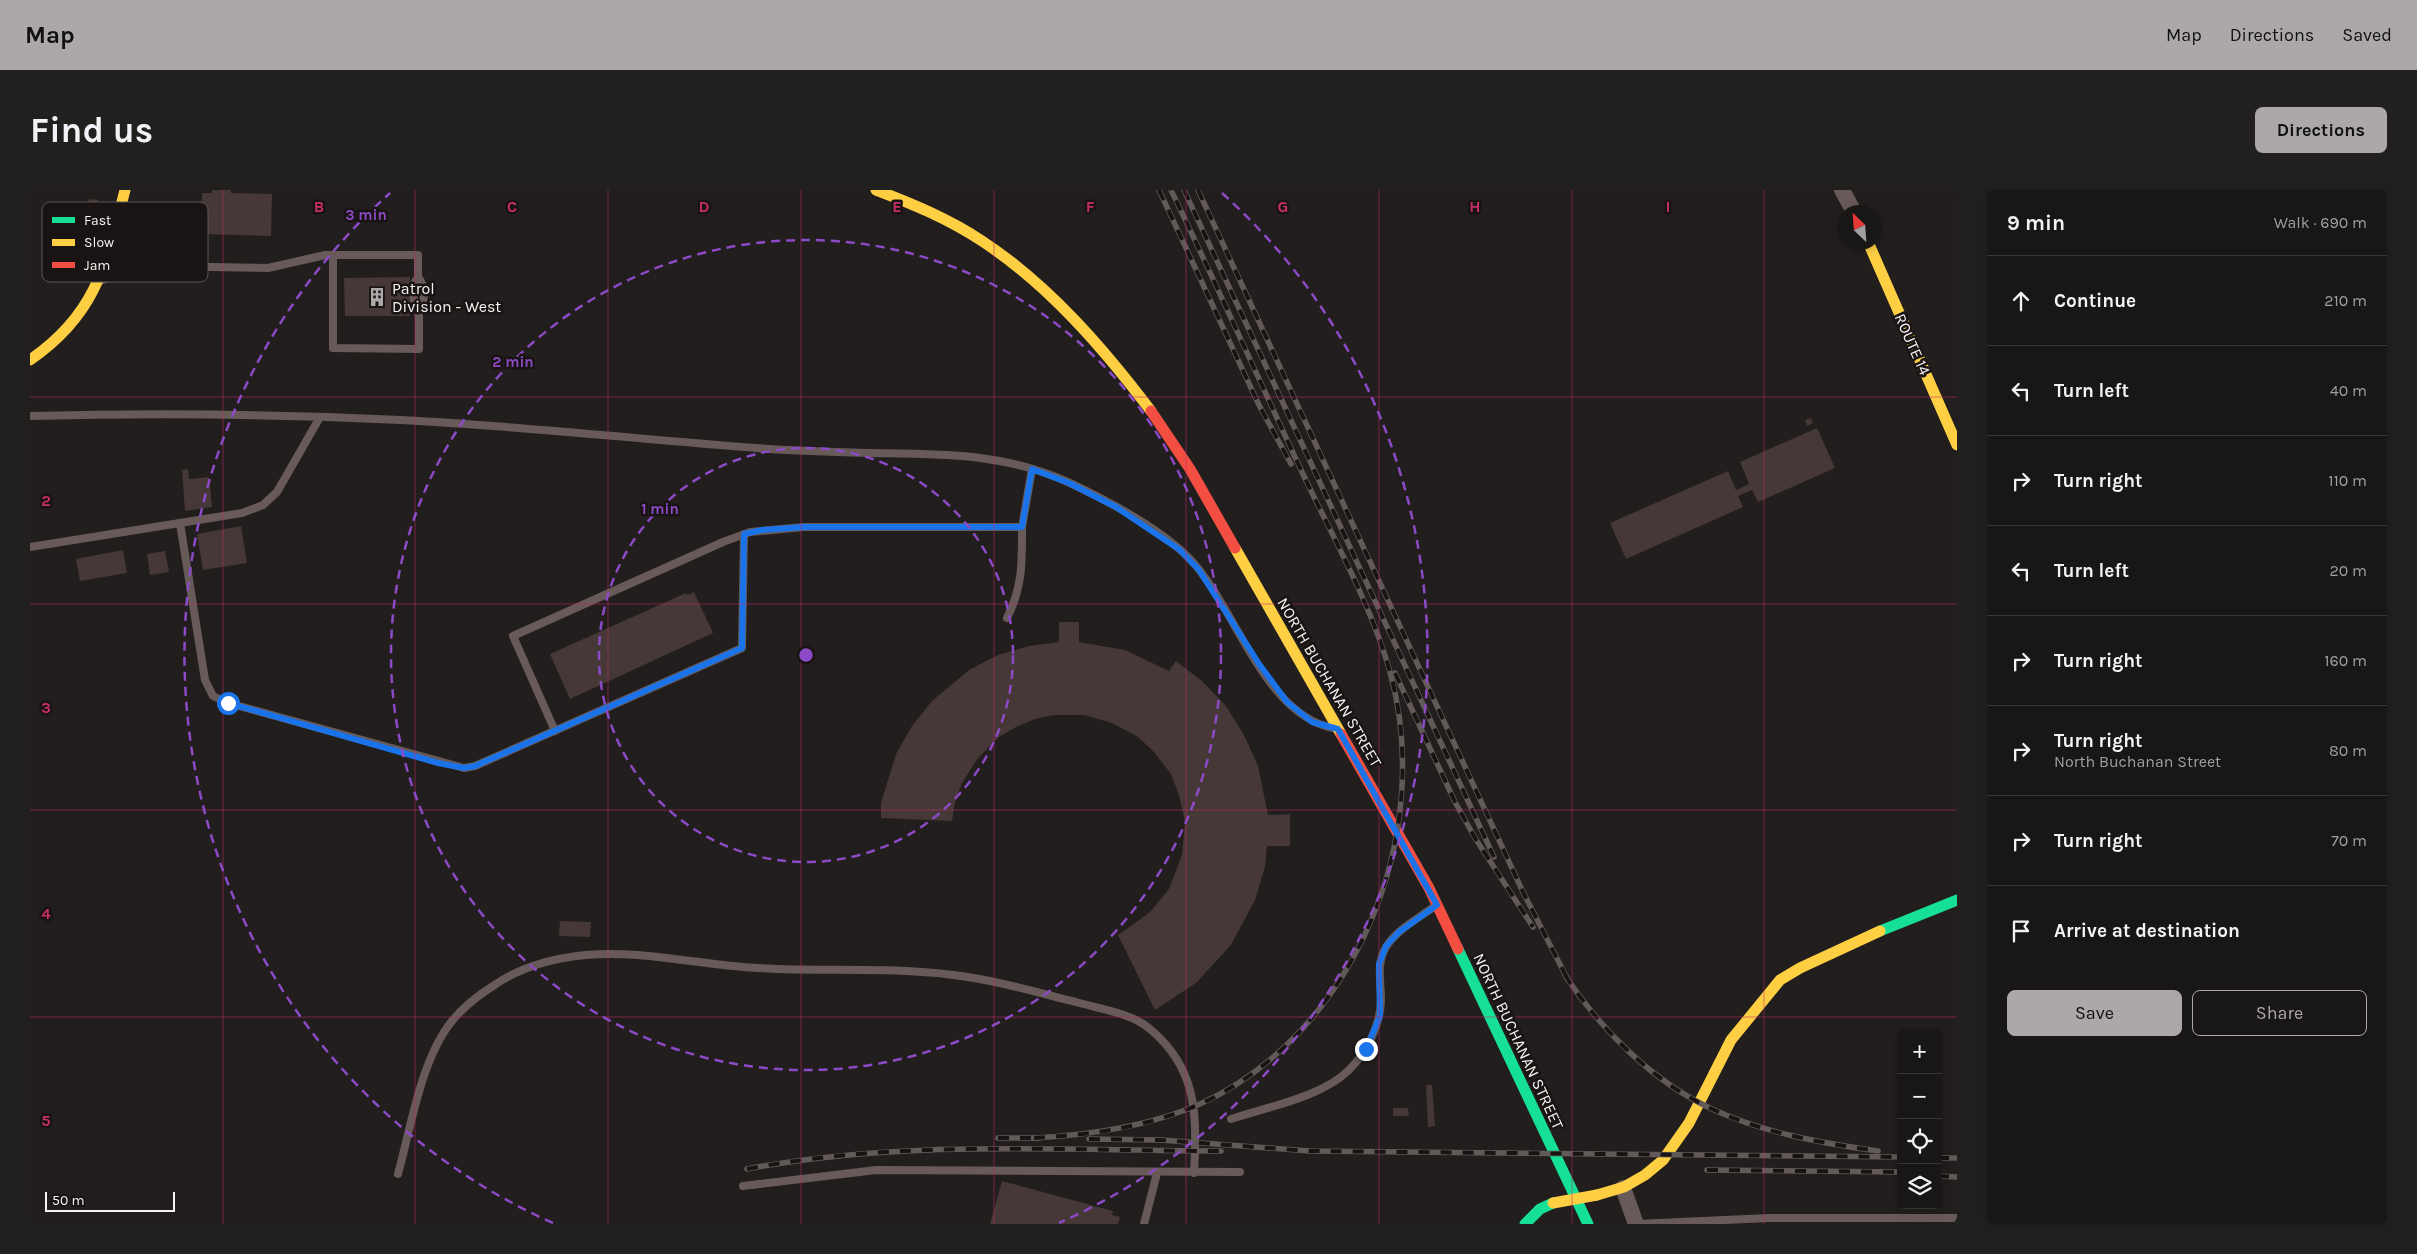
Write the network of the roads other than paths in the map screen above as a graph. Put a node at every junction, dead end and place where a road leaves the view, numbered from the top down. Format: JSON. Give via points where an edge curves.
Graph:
{"nodes":[{"id":1,"x":876,"y":190,"type":"edge"},
{"id":2,"x":1842,"y":190,"type":"edge"},
{"id":3,"x":1850,"y":205,"type":"edge"},
{"id":4,"x":1871,"y":250,"type":"edge"},
{"id":5,"x":333,"y":255,"type":"junction"},
{"id":6,"x":208,"y":267,"type":"edge"},
{"id":7,"x":99,"y":282,"type":"edge"},
{"id":8,"x":30,"y":360,"type":"edge"},
{"id":9,"x":30,"y":416,"type":"edge"},
{"id":10,"x":320,"y":418,"type":"junction"},
{"id":11,"x":1957,"y":446,"type":"edge"},
{"id":12,"x":1032,"y":469,"type":"junction"},
{"id":13,"x":180,"y":523,"type":"junction"},
{"id":14,"x":1022,"y":527,"type":"junction"},
{"id":15,"x":744,"y":534,"type":"junction"},
{"id":16,"x":30,"y":547,"type":"edge"},
{"id":17,"x":1007,"y":618,"type":"dead end"},
{"id":18,"x":1338,"y":729,"type":"junction"},
{"id":19,"x":555,"y":730,"type":"junction"},
{"id":20,"x":1957,"y":900,"type":"edge"},
{"id":21,"x":1437,"y":905,"type":"junction"},
{"id":22,"x":1231,"y":1119,"type":"dead end"},
{"id":23,"x":1240,"y":1172,"type":"dead end"},
{"id":24,"x":1157,"y":1173,"type":"junction"},
{"id":25,"x":1194,"y":1173,"type":"junction"},
{"id":26,"x":398,"y":1174,"type":"dead end"},
{"id":27,"x":743,"y":1186,"type":"dead end"},
{"id":28,"x":1623,"y":1188,"type":"junction"},
{"id":29,"x":1957,"y":1218,"type":"edge"},
{"id":30,"x":1737,"y":1221,"type":"edge"},
{"id":31,"x":1144,"y":1224,"type":"edge"},
{"id":32,"x":1525,"y":1224,"type":"edge"},
{"id":33,"x":1588,"y":1224,"type":"edge"},
{"id":34,"x":1636,"y":1224,"type":"edge"}],
"edges":[{"from":1,"to":18,"type":"street","name":"NORTH BUCHANAN STREET","via":[[952,224],[988,245],[1040,286],[1121,374],[1159,419]]},
{"from":2,"to":3,"type":"street"},
{"from":4,"to":11,"type":"street","name":"ROUTE 14"},
{"from":5,"to":5,"type":"lane","via":[[418,255],[418,277],[413,285],[414,301],[419,310],[419,348],[333,348]]},
{"from":5,"to":6,"type":"lane","via":[[268,268]]},
{"from":7,"to":8,"type":"street","via":[[74,325],[53,345]]},
{"from":9,"to":10,"type":"lane"},
{"from":10,"to":12,"type":"lane","via":[[403,420],[798,451],[966,455]]},
{"from":10,"to":13,"type":"lane","via":[[277,492],[263,505],[242,513]]},
{"from":12,"to":14,"type":"lane"},
{"from":12,"to":18,"type":"lane","via":[[1116,507],[1180,550],[1199,570],[1287,702],[1312,722]]},
{"from":13,"to":16,"type":"lane"},
{"from":13,"to":19,"type":"lane","via":[[205,680],[209,692],[220,700],[464,768]]},
{"from":14,"to":15,"type":"lane","via":[[804,527]]},
{"from":14,"to":17,"type":"lane","via":[[1022,577],[1017,598]]},
{"from":15,"to":19,"type":"lane","via":[[742,648]]},
{"from":15,"to":19,"type":"lane","via":[[513,636]]},
{"from":18,"to":21,"type":"street","name":"NORTH BUCHANAN STREET"},
{"from":20,"to":28,"type":"street","via":[[1849,942],[1783,978],[1749,1015],[1723,1053],[1690,1121],[1667,1156],[1655,1170]]},
{"from":21,"to":22,"type":"lane","via":[[1399,932],[1386,946],[1379,964],[1380,1016],[1366,1049],[1349,1070],[1334,1082],[1306,1095]]},
{"from":21,"to":33,"type":"street","name":"NORTH BUCHANAN STREET"},
{"from":23,"to":25,"type":"lane"},
{"from":24,"to":25,"type":"lane"},
{"from":24,"to":27,"type":"lane","via":[[876,1170]]},
{"from":24,"to":31,"type":"lane"},
{"from":25,"to":26,"type":"lane","via":[[1196,1112],[1190,1084],[1166,1044],[1140,1022],[1027,989],[951,974],[746,968],[613,954],[555,960],[527,968],[483,993],[452,1021],[432,1058]]},
{"from":28,"to":32,"type":"street","bridge":true,"via":[[1553,1203],[1540,1209]]},
{"from":28,"to":34,"type":"street"},
{"from":29,"to":30,"type":"lane"},
{"from":30,"to":34,"type":"lane"}]}
